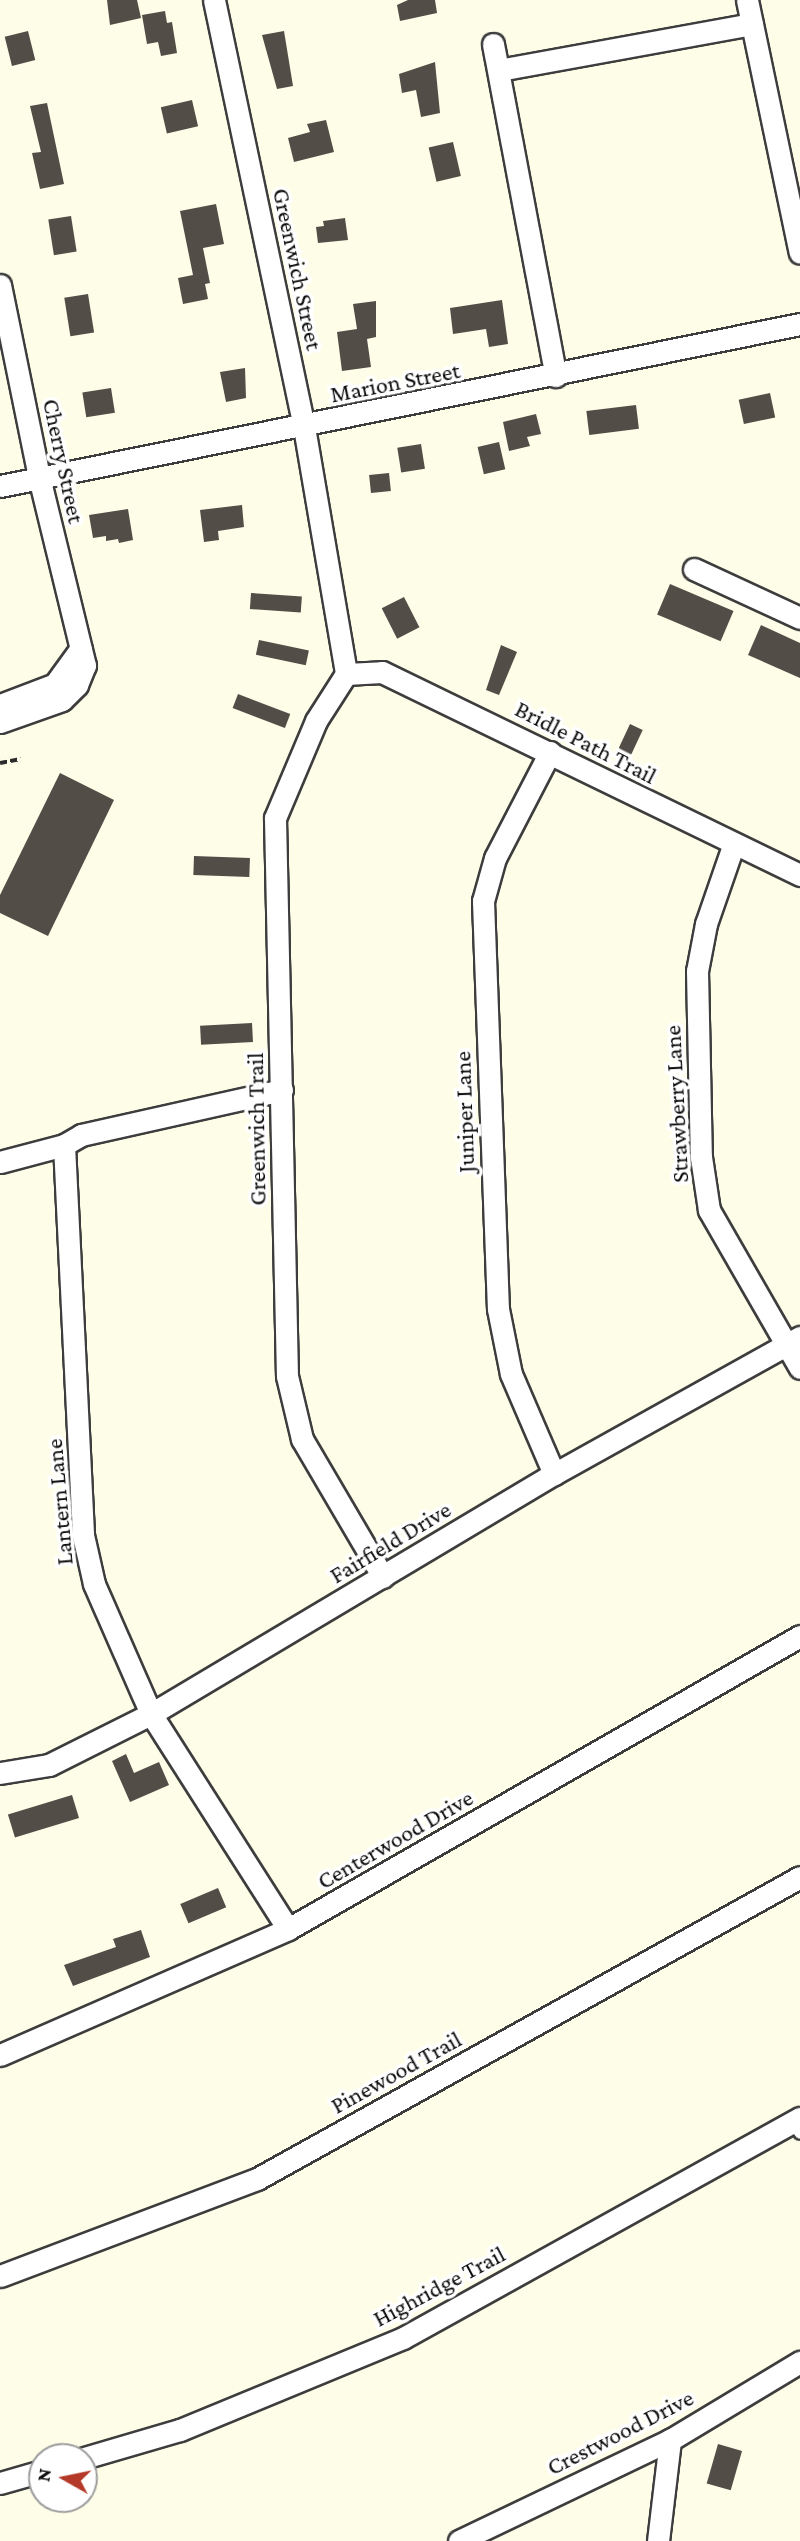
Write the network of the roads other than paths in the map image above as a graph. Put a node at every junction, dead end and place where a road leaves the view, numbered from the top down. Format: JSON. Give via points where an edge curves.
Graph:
{"nodes":[{"id":1,"x":214,"y":0,"type":"edge"},
{"id":2,"x":747,"y":0,"type":"edge"},
{"id":3,"x":752,"y":23,"type":"junction"},
{"id":4,"x":493,"y":44,"type":"dead end"},
{"id":5,"x":499,"y":70,"type":"junction"},
{"id":6,"x":800,"y":253,"type":"edge"},
{"id":7,"x":0,"y":285,"type":"edge"},
{"id":8,"x":800,"y":324,"type":"edge"},
{"id":9,"x":556,"y":376,"type":"junction"},
{"id":10,"x":304,"y":427,"type":"junction"},
{"id":11,"x":39,"y":477,"type":"junction"},
{"id":12,"x":0,"y":486,"type":"edge"},
{"id":13,"x":694,"y":569,"type":"dead end"},
{"id":14,"x":800,"y":618,"type":"edge"},
{"id":15,"x":81,"y":649,"type":"junction"},
{"id":16,"x":346,"y":674,"type":"junction"},
{"id":17,"x":0,"y":705,"type":"edge"},
{"id":18,"x":0,"y":722,"type":"edge"},
{"id":19,"x":550,"y":752,"type":"junction"},
{"id":20,"x":733,"y":846,"type":"junction"},
{"id":21,"x":800,"y":875,"type":"edge"},
{"id":22,"x":282,"y":1090,"type":"junction"},
{"id":23,"x":64,"y":1144,"type":"junction"},
{"id":24,"x":0,"y":1162,"type":"edge"},
{"id":25,"x":793,"y":1341,"type":"edge"},
{"id":26,"x":800,"y":1368,"type":"edge"},
{"id":27,"x":554,"y":1474,"type":"junction"},
{"id":28,"x":383,"y":1577,"type":"junction"},
{"id":29,"x":800,"y":1636,"type":"edge"},
{"id":30,"x":151,"y":1714,"type":"junction"},
{"id":31,"x":0,"y":1773,"type":"edge"},
{"id":32,"x":800,"y":1877,"type":"edge"},
{"id":33,"x":288,"y":1929,"type":"junction"},
{"id":34,"x":0,"y":2054,"type":"edge"},
{"id":35,"x":797,"y":2125,"type":"edge"},
{"id":36,"x":0,"y":2276,"type":"edge"},
{"id":37,"x":800,"y":2362,"type":"edge"},
{"id":38,"x":670,"y":2440,"type":"junction"},
{"id":39,"x":98,"y":2454,"type":"edge"},
{"id":40,"x":28,"y":2474,"type":"edge"},
{"id":41,"x":0,"y":2483,"type":"edge"},
{"id":42,"x":459,"y":2541,"type":"edge"},
{"id":43,"x":658,"y":2541,"type":"edge"}],
"edges":[{"from":1,"to":10,"type":"street","name":"Greenwich Street"},
{"from":2,"to":3,"type":"street"},
{"from":3,"to":5,"type":"street"},
{"from":3,"to":6,"type":"street"},
{"from":4,"to":5,"type":"street"},
{"from":5,"to":9,"type":"street"},
{"from":7,"to":11,"type":"street","name":"Cherry Street"},
{"from":8,"to":9,"type":"street","name":"Marion Street"},
{"from":9,"to":10,"type":"street","name":"Marion Street"},
{"from":10,"to":11,"type":"street","name":"Marion Street"},
{"from":10,"to":16,"type":"street","name":"Greenwich Street"},
{"from":11,"to":12,"type":"street","name":"Marion Street"},
{"from":11,"to":15,"type":"street","name":"Cherry Street"},
{"from":13,"to":14,"type":"street"},
{"from":15,"to":17,"type":"street","via":[[54,684]]},
{"from":15,"to":18,"type":"street","name":"Cherry Street","via":[[85,665],[77,685],[62,700]]},
{"from":16,"to":19,"type":"street","name":"Bridle Path Trail","via":[[382,672]]},
{"from":16,"to":22,"type":"street","name":"Greenwich Trail","via":[[316,721],[275,818]]},
{"from":19,"to":20,"type":"street","name":"Bridle Path Trail"},
{"from":19,"to":27,"type":"street","name":"Juniper Lane","via":[[495,858],[483,901],[498,1309],[511,1374]]},
{"from":20,"to":21,"type":"street","name":"Bridle Path Trail"},
{"from":20,"to":25,"type":"street","name":"Strawberry Lane","via":[[706,924],[697,971],[701,1157],[709,1210]]},
{"from":22,"to":23,"type":"street","via":[[81,1135]]},
{"from":22,"to":28,"type":"street","name":"Greenwich Trail","via":[[287,1376],[302,1439]]},
{"from":23,"to":24,"type":"street"},
{"from":23,"to":30,"type":"street","name":"Lantern Lane","via":[[83,1535],[94,1584]]},
{"from":25,"to":26,"type":"street","name":"Strawberry Lane"},
{"from":25,"to":27,"type":"street","name":"Fairfield Drive"},
{"from":27,"to":28,"type":"street","name":"Fairfield Drive"},
{"from":28,"to":30,"type":"street","name":"Fairfield Drive"},
{"from":29,"to":33,"type":"street","name":"Centerwood Drive"},
{"from":30,"to":31,"type":"street","name":"Fairfield Drive","via":[[49,1765]]},
{"from":30,"to":33,"type":"street","name":"Lantern Lane"},
{"from":32,"to":36,"type":"street","name":"Pinewood Trail","via":[[257,2179]]},
{"from":33,"to":34,"type":"street","name":"Centerwood Drive"},
{"from":35,"to":39,"type":"street","name":"Highridge Trail","via":[[403,2338],[180,2430]]},
{"from":37,"to":38,"type":"street","name":"Crestwood Drive"},
{"from":38,"to":42,"type":"street","name":"Crestwood Drive"},
{"from":38,"to":43,"type":"street"},
{"from":40,"to":41,"type":"street"}]}
